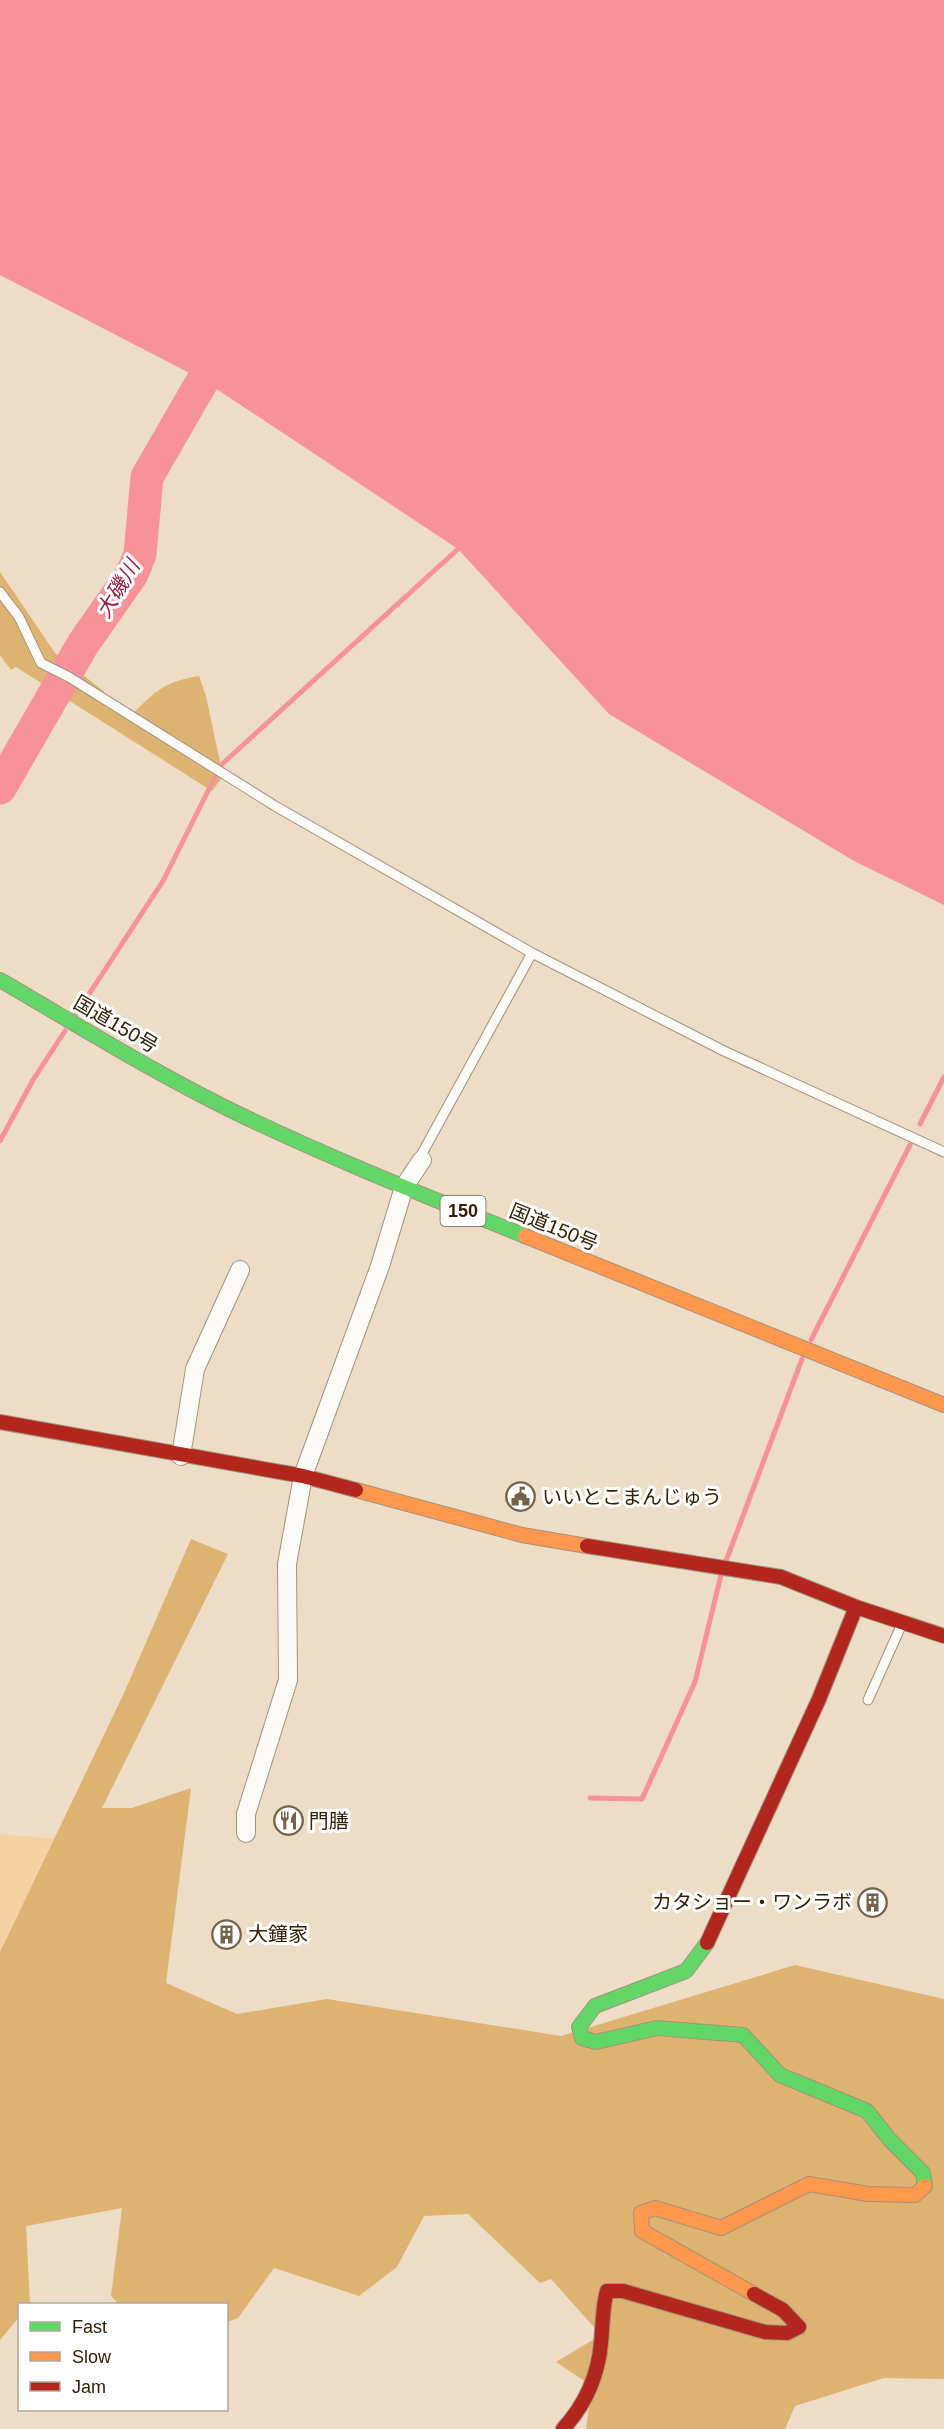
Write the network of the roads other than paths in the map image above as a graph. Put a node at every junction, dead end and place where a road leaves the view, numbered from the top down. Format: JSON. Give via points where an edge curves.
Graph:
{"nodes":[{"id":1,"x":0,"y":592,"type":"edge"},
{"id":2,"x":532,"y":953,"type":"junction"},
{"id":3,"x":0,"y":980,"type":"edge"},
{"id":4,"x":944,"y":1152,"type":"edge"},
{"id":5,"x":420,"y":1160,"type":"joint"},
{"id":6,"x":404,"y":1187,"type":"junction"},
{"id":7,"x":240,"y":1270,"type":"dead end"},
{"id":8,"x":944,"y":1405,"type":"edge"},
{"id":9,"x":0,"y":1422,"type":"edge"},
{"id":10,"x":180,"y":1456,"type":"junction"},
{"id":11,"x":303,"y":1476,"type":"junction"},
{"id":12,"x":856,"y":1607,"type":"junction"},
{"id":13,"x":902,"y":1622,"type":"junction"},
{"id":14,"x":944,"y":1636,"type":"edge"},
{"id":15,"x":868,"y":1700,"type":"dead end"},
{"id":16,"x":246,"y":1833,"type":"dead end"},
{"id":17,"x":563,"y":2429,"type":"edge"}],
"edges":[{"from":1,"to":2,"type":"lane","via":[[19,617],[41,663],[274,806]]},
{"from":2,"to":4,"type":"lane","via":[[724,1052]]},
{"from":2,"to":5,"type":"lane"},
{"from":3,"to":6,"type":"main road","name":"国道150号","number":"150","via":[[244,1117]]},
{"from":5,"to":6,"type":"street"},
{"from":6,"to":8,"type":"main road","name":"国道150号","number":"150"},
{"from":6,"to":11,"type":"street","via":[[380,1266]]},
{"from":7,"to":10,"type":"street","via":[[195,1369]]},
{"from":9,"to":10,"type":"main road"},
{"from":10,"to":11,"type":"main road"},
{"from":11,"to":12,"type":"main road","via":[[522,1534],[780,1576]]},
{"from":11,"to":16,"type":"street","via":[[287,1564],[288,1680],[246,1814]]},
{"from":12,"to":13,"type":"main road"},
{"from":12,"to":17,"type":"main road","via":[[819,1699],[706,1944],[686,1971],[595,2006],[579,2027],[582,2038],[596,2042],[657,2028],[743,2035],[780,2075],[867,2111],[923,2173],[927,2185],[915,2195],[868,2194],[809,2184],[721,2228],[655,2208],[641,2214],[642,2231],[783,2310],[799,2327],[787,2333],[765,2332],[623,2291],[607,2291],[592,2385]]},
{"from":13,"to":14,"type":"main road"},
{"from":13,"to":15,"type":"lane"}]}
